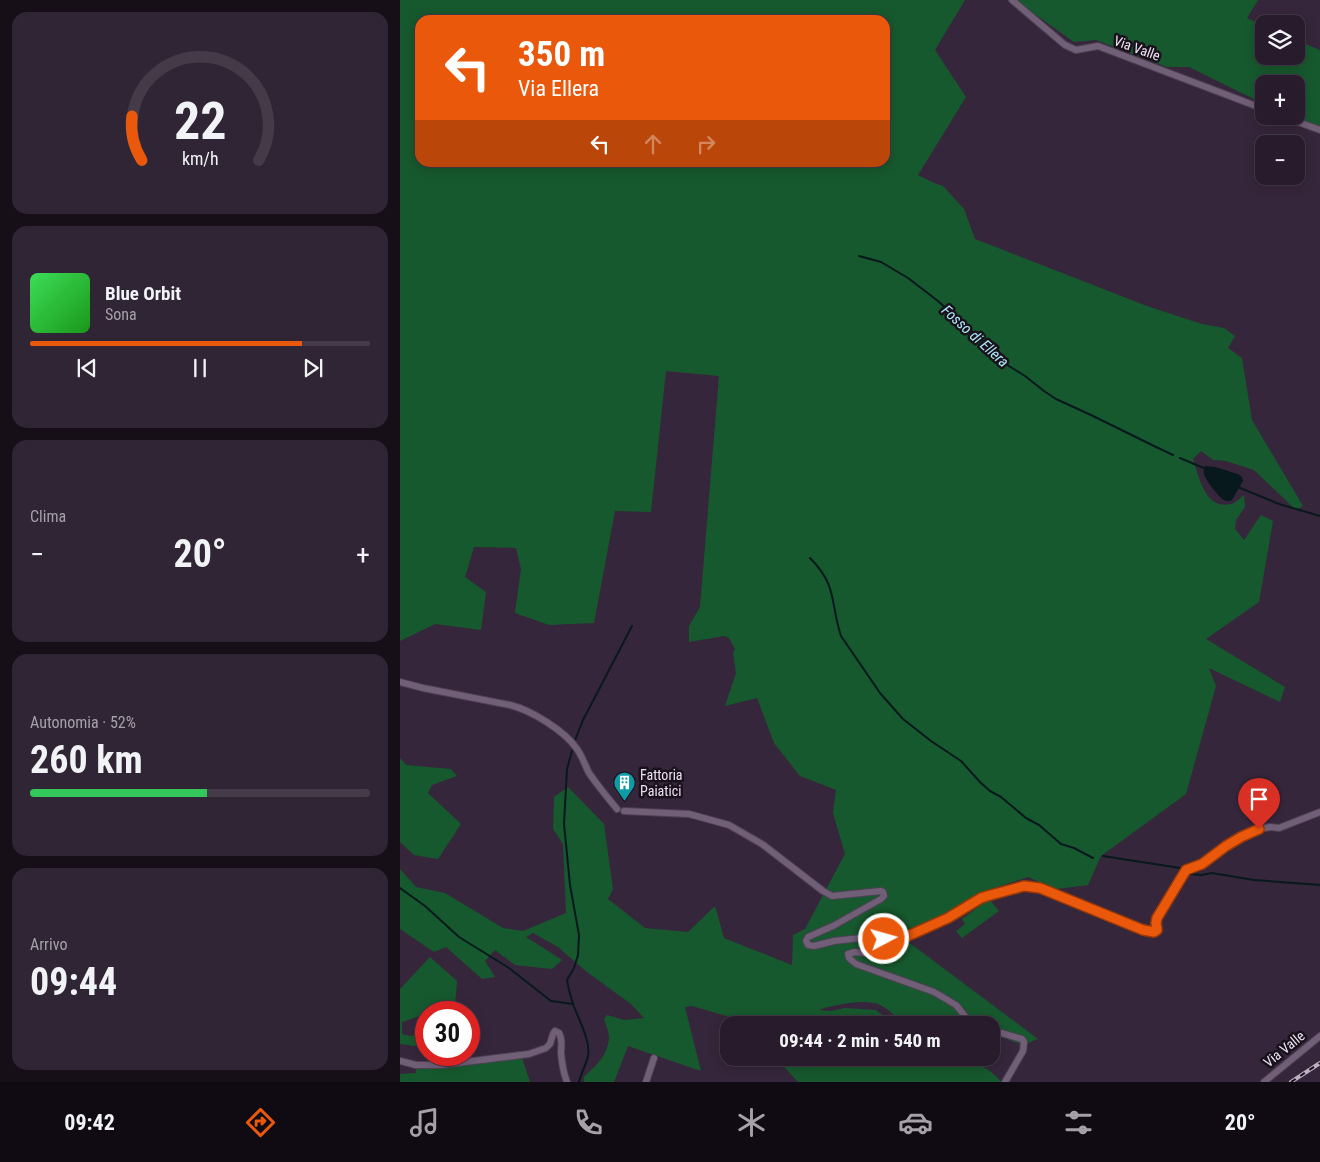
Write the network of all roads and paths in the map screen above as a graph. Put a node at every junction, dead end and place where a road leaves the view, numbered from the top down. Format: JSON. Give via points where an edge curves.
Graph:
{"nodes":[{"id":1,"x":1012,"y":0,"type":"edge"},
{"id":2,"x":1255,"y":106,"type":"edge"},
{"id":3,"x":1305,"y":124,"type":"edge"},
{"id":4,"x":1320,"y":130,"type":"edge"},
{"id":5,"x":400,"y":682,"type":"edge"},
{"id":6,"x":1320,"y":812,"type":"edge"},
{"id":7,"x":899,"y":940,"type":"junction"},
{"id":8,"x":965,"y":1016,"type":"edge"},
{"id":9,"x":1000,"y":1033,"type":"edge"},
{"id":10,"x":1320,"y":1036,"type":"edge"},
{"id":11,"x":654,"y":1058,"type":"dead end"},
{"id":12,"x":400,"y":1061,"type":"edge"},
{"id":13,"x":567,"y":1082,"type":"edge"},
{"id":14,"x":646,"y":1082,"type":"edge"},
{"id":15,"x":1005,"y":1082,"type":"edge"},
{"id":16,"x":1264,"y":1082,"type":"edge"}],
"edges":[{"from":1,"to":2,"type":"street","name":"Via Valle","via":[[1065,45],[1076,50],[1098,46]]},
{"from":3,"to":4,"type":"street"},
{"from":5,"to":7,"type":"street","via":[[523,709],[571,742],[601,790],[621,810],[689,814],[729,825],[762,844],[832,896],[884,893],[881,899],[808,937],[808,945],[869,937]]},
{"from":6,"to":7,"type":"street","via":[[1279,828],[1259,829],[1185,872],[1157,918],[1157,930],[1154,932],[1040,888],[1024,886],[981,898],[948,918]]},
{"from":7,"to":8,"type":"street","via":[[900,950],[882,955],[855,952],[848,954],[849,958],[856,964],[934,992],[956,1005]]},
{"from":9,"to":15,"type":"street","via":[[1024,1042],[1023,1051]]},
{"from":10,"to":16,"type":"street","name":"Via Valle"},
{"from":11,"to":14,"type":"street"},
{"from":12,"to":13,"type":"street","via":[[441,1065],[529,1054],[546,1048],[555,1031],[561,1037],[563,1073]]}]}
